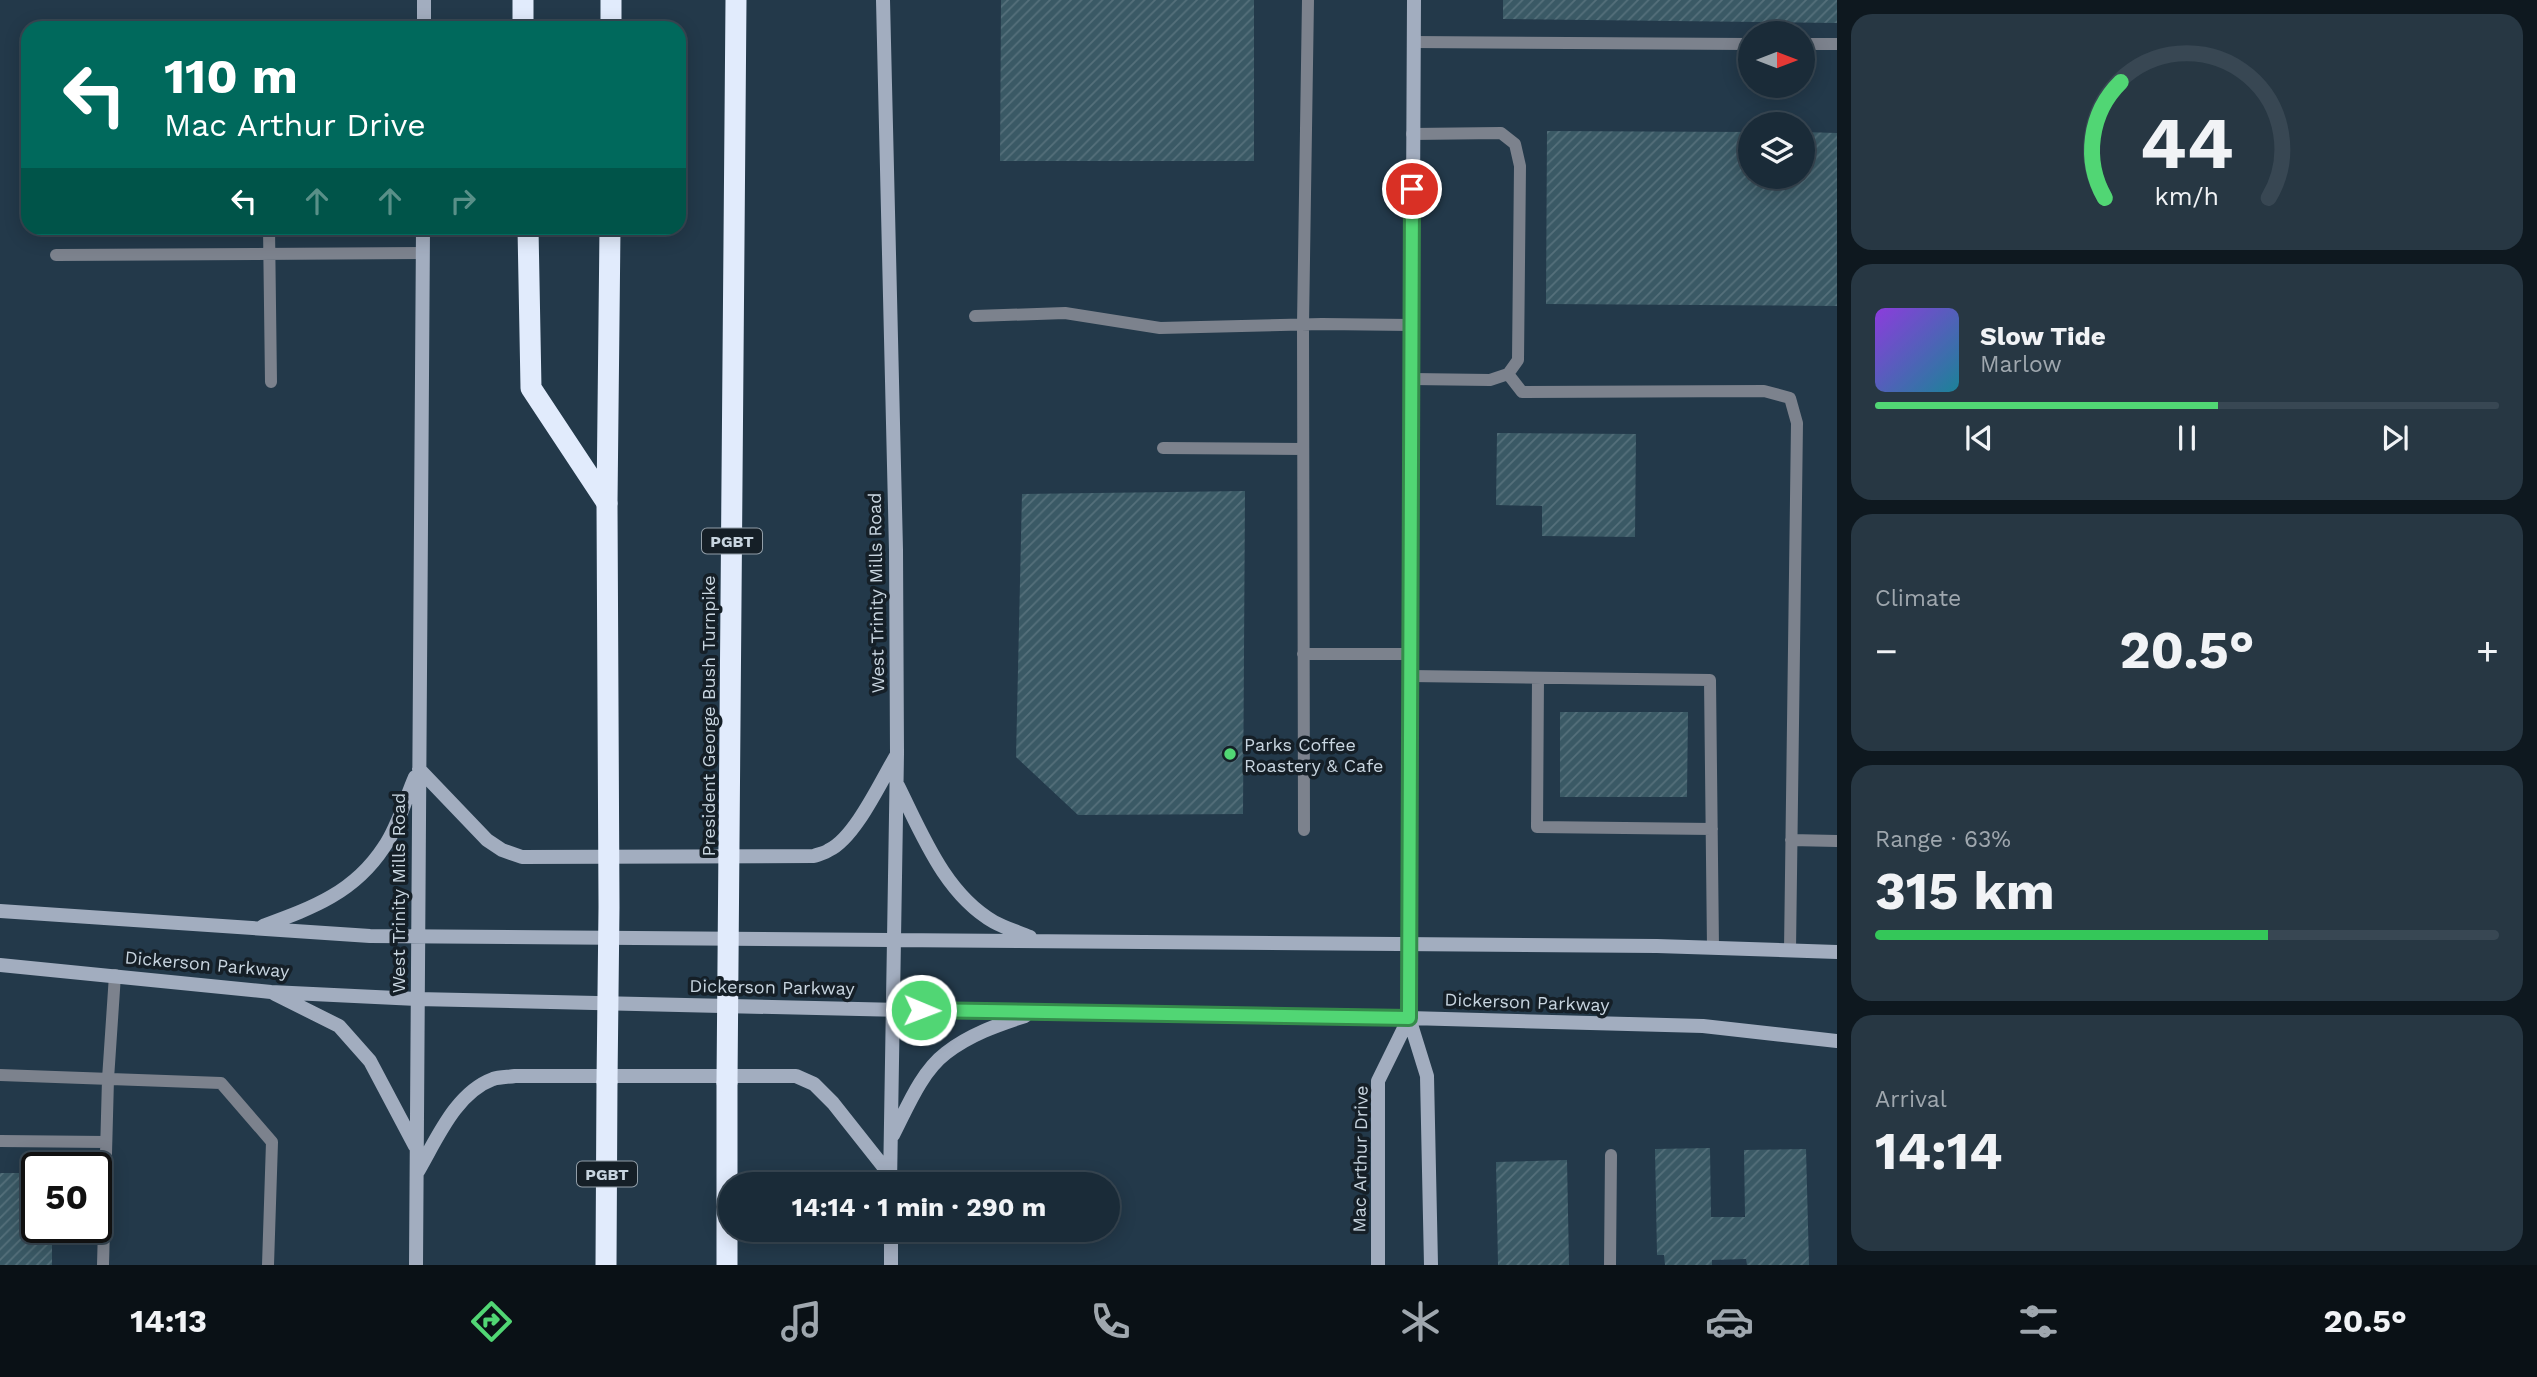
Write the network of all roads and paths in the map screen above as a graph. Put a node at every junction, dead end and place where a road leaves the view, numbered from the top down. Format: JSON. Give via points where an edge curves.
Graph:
{"nodes":[{"id":1,"x":424,"y":0,"type":"edge"},
{"id":2,"x":523,"y":0,"type":"edge"},
{"id":3,"x":611,"y":0,"type":"edge"},
{"id":4,"x":736,"y":0,"type":"edge"},
{"id":5,"x":883,"y":0,"type":"edge"},
{"id":6,"x":1308,"y":0,"type":"edge"},
{"id":7,"x":1414,"y":0,"type":"edge"},
{"id":8,"x":424,"y":21,"type":"edge"},
{"id":9,"x":523,"y":21,"type":"edge"},
{"id":10,"x":611,"y":21,"type":"edge"},
{"id":11,"x":1413,"y":42,"type":"junction"},
{"id":12,"x":1738,"y":44,"type":"edge"},
{"id":13,"x":1815,"y":44,"type":"edge"},
{"id":14,"x":1837,"y":44,"type":"edge"},
{"id":15,"x":1412,"y":134,"type":"junction"},
{"id":16,"x":269,"y":235,"type":"edge"},
{"id":17,"x":423,"y":235,"type":"edge"},
{"id":18,"x":528,"y":235,"type":"edge"},
{"id":19,"x":610,"y":235,"type":"edge"},
{"id":20,"x":269,"y":253,"type":"junction"},
{"id":21,"x":423,"y":253,"type":"junction"},
{"id":22,"x":56,"y":255,"type":"dead end"},
{"id":23,"x":975,"y":316,"type":"dead end"},
{"id":24,"x":1303,"y":324,"type":"junction"},
{"id":25,"x":1411,"y":325,"type":"junction"},
{"id":26,"x":1508,"y":374,"type":"junction"},
{"id":27,"x":1412,"y":379,"type":"junction"},
{"id":28,"x":271,"y":382,"type":"dead end"},
{"id":29,"x":1163,"y":448,"type":"dead end"},
{"id":30,"x":1303,"y":449,"type":"junction"},
{"id":31,"x":607,"y":503,"type":"junction"},
{"id":32,"x":1303,"y":654,"type":"junction"},
{"id":33,"x":1410,"y":654,"type":"junction"},
{"id":34,"x":1410,"y":676,"type":"junction"},
{"id":35,"x":1538,"y":678,"type":"junction"},
{"id":36,"x":897,"y":754,"type":"junction"},
{"id":37,"x":419,"y":769,"type":"junction"},
{"id":38,"x":896,"y":783,"type":"junction"},
{"id":39,"x":1712,"y":829,"type":"junction"},
{"id":40,"x":1304,"y":830,"type":"dead end"},
{"id":41,"x":1791,"y":840,"type":"junction"},
{"id":42,"x":1837,"y":841,"type":"edge"},
{"id":43,"x":0,"y":911,"type":"edge"},
{"id":44,"x":257,"y":928,"type":"junction"},
{"id":45,"x":418,"y":937,"type":"junction"},
{"id":46,"x":1037,"y":940,"type":"junction"},
{"id":47,"x":894,"y":942,"type":"junction"},
{"id":48,"x":1409,"y":944,"type":"junction"},
{"id":49,"x":1713,"y":948,"type":"junction"},
{"id":50,"x":1790,"y":950,"type":"junction"},
{"id":51,"x":1837,"y":952,"type":"edge"},
{"id":52,"x":0,"y":965,"type":"edge"},
{"id":53,"x":115,"y":975,"type":"junction"},
{"id":54,"x":271,"y":992,"type":"junction"},
{"id":55,"x":417,"y":999,"type":"junction"},
{"id":56,"x":893,"y":1010,"type":"junction"},
{"id":57,"x":1034,"y":1013,"type":"junction"},
{"id":58,"x":1409,"y":1018,"type":"junction"},
{"id":59,"x":1837,"y":1041,"type":"edge"},
{"id":60,"x":0,"y":1075,"type":"edge"},
{"id":61,"x":108,"y":1079,"type":"junction"},
{"id":62,"x":891,"y":1140,"type":"junction"},
{"id":63,"x":0,"y":1141,"type":"edge"},
{"id":64,"x":106,"y":1142,"type":"junction"},
{"id":65,"x":416,"y":1147,"type":"junction"},
{"id":66,"x":1611,"y":1155,"type":"dead end"},
{"id":67,"x":884,"y":1172,"type":"edge"},
{"id":68,"x":890,"y":1172,"type":"edge"},
{"id":69,"x":417,"y":1173,"type":"junction"},
{"id":70,"x":891,"y":1242,"type":"edge"},
{"id":71,"x":103,"y":1265,"type":"edge"},
{"id":72,"x":268,"y":1265,"type":"edge"},
{"id":73,"x":416,"y":1265,"type":"edge"},
{"id":74,"x":606,"y":1265,"type":"edge"},
{"id":75,"x":727,"y":1265,"type":"edge"},
{"id":76,"x":891,"y":1265,"type":"edge"},
{"id":77,"x":1378,"y":1265,"type":"edge"},
{"id":78,"x":1431,"y":1265,"type":"edge"},
{"id":79,"x":1611,"y":1265,"type":"edge"}],
"edges":[{"from":1,"to":8,"type":"main road"},
{"from":2,"to":9,"type":"highway"},
{"from":3,"to":10,"type":"highway"},
{"from":4,"to":75,"type":"highway","name":"President George Bush Turnpike","number":"PGBT","bridge":true},
{"from":5,"to":36,"type":"main road","name":"West Trinity Mills Road"},
{"from":6,"to":24,"type":"lane"},
{"from":7,"to":11,"type":"main road","name":"Mac Arthur Drive"},
{"from":11,"to":12,"type":"lane"},
{"from":11,"to":15,"type":"main road","name":"Mac Arthur Drive"},
{"from":13,"to":14,"type":"lane"},
{"from":15,"to":25,"type":"main road","name":"Mac Arthur Drive"},
{"from":15,"to":26,"type":"lane","via":[[1501,133],[1515,144],[1520,166],[1518,359]]},
{"from":16,"to":20,"type":"lane"},
{"from":17,"to":21,"type":"main road","name":"West Trinity Mills Road"},
{"from":18,"to":31,"type":"highway","via":[[531,388]]},
{"from":19,"to":31,"type":"highway","number":"PGBT"},
{"from":20,"to":21,"type":"lane"},
{"from":20,"to":22,"type":"lane"},
{"from":20,"to":28,"type":"lane"},
{"from":21,"to":37,"type":"main road","name":"West Trinity Mills Road"},
{"from":23,"to":24,"type":"lane","via":[[1065,313],[1160,328]]},
{"from":24,"to":25,"type":"lane"},
{"from":24,"to":30,"type":"lane"},
{"from":25,"to":27,"type":"main road","name":"Mac Arthur Drive"},
{"from":26,"to":27,"type":"lane","via":[[1490,380]]},
{"from":26,"to":41,"type":"lane","via":[[1522,392],[1764,391],[1790,398],[1797,423]]},
{"from":27,"to":33,"type":"main road","name":"Mac Arthur Drive"},
{"from":29,"to":30,"type":"lane"},
{"from":30,"to":32,"type":"lane"},
{"from":31,"to":74,"type":"highway","number":"PGBT","bridge":true,"via":[[610,907]]},
{"from":32,"to":33,"type":"lane"},
{"from":32,"to":40,"type":"lane"},
{"from":33,"to":34,"type":"main road","name":"Mac Arthur Drive"},
{"from":34,"to":35,"type":"lane"},
{"from":34,"to":48,"type":"main road","name":"Mac Arthur Drive"},
{"from":35,"to":39,"type":"lane","via":[[1710,680]]},
{"from":35,"to":39,"type":"lane","via":[[1537,827]]},
{"from":36,"to":37,"type":"main road","via":[[846,836],[831,850],[814,856],[522,857],[487,840]]},
{"from":36,"to":38,"type":"main road","name":"West Trinity Mills Road"},
{"from":37,"to":44,"type":"main road","via":[[385,846],[346,889]]},
{"from":37,"to":45,"type":"main road","name":"West Trinity Mills Road"},
{"from":38,"to":46,"type":"main road","via":[[961,897],[994,922]]},
{"from":38,"to":47,"type":"main road","name":"West Trinity Mills Road"},
{"from":39,"to":49,"type":"lane"},
{"from":41,"to":42,"type":"lane"},
{"from":41,"to":50,"type":"lane"},
{"from":43,"to":44,"type":"main road"},
{"from":44,"to":45,"type":"main road"},
{"from":45,"to":47,"type":"main road"},
{"from":45,"to":55,"type":"main road","name":"West Trinity Mills Road"},
{"from":46,"to":47,"type":"main road"},
{"from":46,"to":48,"type":"main road"},
{"from":47,"to":56,"type":"main road","name":"West Trinity Mills Road"},
{"from":48,"to":49,"type":"main road"},
{"from":48,"to":58,"type":"main road","name":"Mac Arthur Drive"},
{"from":49,"to":50,"type":"main road"},
{"from":50,"to":51,"type":"main road"},
{"from":52,"to":53,"type":"main road","name":"Dickerson Parkway"},
{"from":53,"to":54,"type":"main road","name":"Dickerson Parkway"},
{"from":53,"to":61,"type":"lane"},
{"from":54,"to":55,"type":"main road","name":"Dickerson Parkway"},
{"from":54,"to":65,"type":"main road","via":[[339,1026],[370,1061]]},
{"from":55,"to":56,"type":"main road","name":"Dickerson Parkway"},
{"from":55,"to":65,"type":"main road","name":"West Trinity Mills Road"},
{"from":56,"to":57,"type":"main road","name":"Dickerson Parkway"},
{"from":56,"to":62,"type":"main road","name":"West Trinity Mills Road"},
{"from":57,"to":58,"type":"main road","name":"Dickerson Parkway"},
{"from":57,"to":62,"type":"main road","via":[[987,1029],[944,1054],[923,1079]]},
{"from":58,"to":59,"type":"main road","name":"Dickerson Parkway","via":[[1703,1026]]},
{"from":58,"to":77,"type":"main road","name":"Mac Arthur Drive","via":[[1378,1081]]},
{"from":58,"to":78,"type":"main road","name":"Mac Arthur Drive","via":[[1427,1076]]},
{"from":60,"to":61,"type":"lane"},
{"from":61,"to":64,"type":"lane"},
{"from":61,"to":72,"type":"lane","via":[[221,1083],[238,1102],[272,1142]]},
{"from":62,"to":68,"type":"main road","name":"West Trinity Mills Road"},
{"from":63,"to":64,"type":"lane"},
{"from":64,"to":71,"type":"lane"},
{"from":65,"to":69,"type":"main road","name":"West Trinity Mills Road"},
{"from":66,"to":79,"type":"lane"},
{"from":67,"to":69,"type":"main road","via":[[833,1103],[814,1084],[796,1076],[514,1076],[478,1087],[459,1105]]},
{"from":69,"to":73,"type":"main road","name":"West Trinity Mills Road"},
{"from":70,"to":76,"type":"main road"}]}
